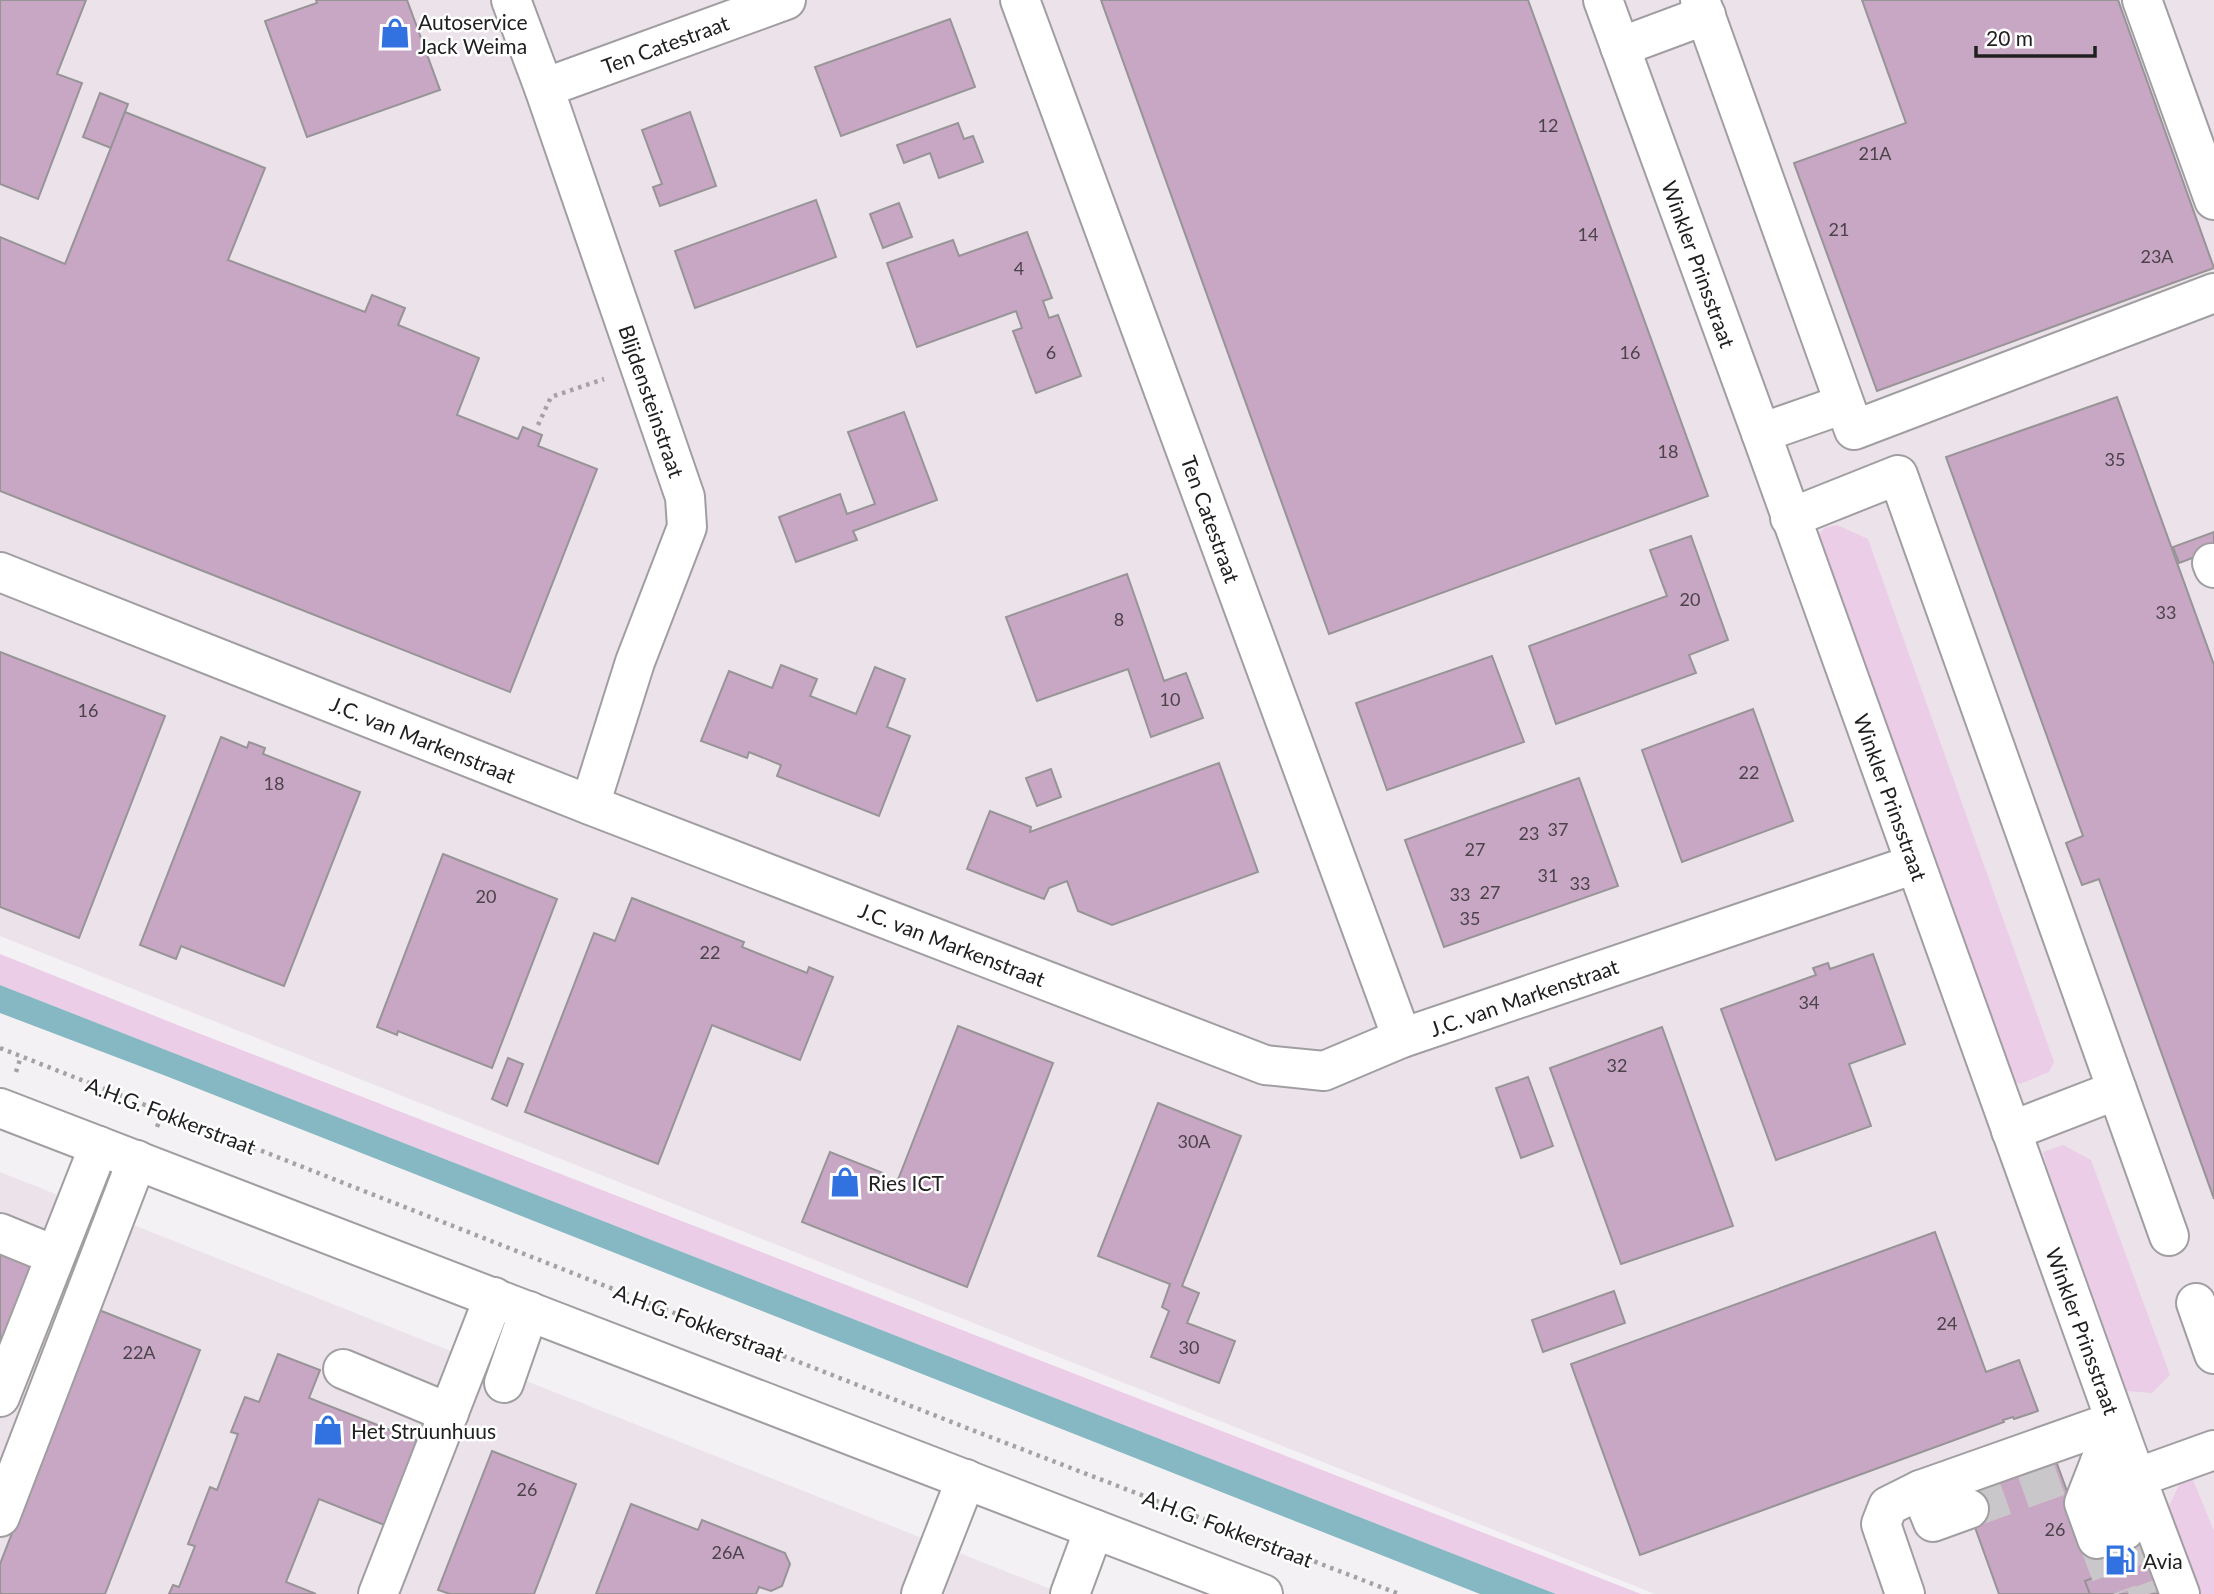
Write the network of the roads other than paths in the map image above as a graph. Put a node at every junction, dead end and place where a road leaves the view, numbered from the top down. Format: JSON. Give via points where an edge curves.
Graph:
{"nodes":[{"id":1,"x":511,"y":0,"type":"edge"},
{"id":2,"x":786,"y":0,"type":"edge"},
{"id":3,"x":1020,"y":0,"type":"edge"},
{"id":4,"x":1603,"y":0,"type":"edge"},
{"id":5,"x":2142,"y":0,"type":"edge"},
{"id":6,"x":1703,"y":8,"type":"edge"},
{"id":7,"x":1620,"y":47,"type":"junction"},
{"id":8,"x":544,"y":88,"type":"junction"},
{"id":9,"x":2214,"y":200,"type":"edge"},
{"id":10,"x":2214,"y":293,"type":"edge"},
{"id":11,"x":1844,"y":404,"type":"junction"},
{"id":12,"x":1761,"y":433,"type":"junction"},
{"id":13,"x":1790,"y":518,"type":"junction"},
{"id":14,"x":0,"y":572,"type":"edge"},
{"id":15,"x":590,"y":805,"type":"junction"},
{"id":16,"x":1916,"y":864,"type":"junction"},
{"id":17,"x":1402,"y":1038,"type":"junction"},
{"id":18,"x":2117,"y":1090,"type":"junction"},
{"id":19,"x":0,"y":1108,"type":"edge"},
{"id":20,"x":2011,"y":1131,"type":"junction"},
{"id":21,"x":99,"y":1146,"type":"junction"},
{"id":22,"x":137,"y":1160,"type":"junction"},
{"id":23,"x":0,"y":1233,"type":"edge"},
{"id":24,"x":2169,"y":1236,"type":"dead end"},
{"id":25,"x":54,"y":1255,"type":"junction"},
{"id":26,"x":2196,"y":1303,"type":"dead end"},
{"id":27,"x":511,"y":1304,"type":"junction"},
{"id":28,"x":2214,"y":1354,"type":"edge"},
{"id":29,"x":343,"y":1369,"type":"dead end"},
{"id":30,"x":503,"y":1382,"type":"dead end"},
{"id":31,"x":0,"y":1397,"type":"edge"},
{"id":32,"x":449,"y":1413,"type":"junction"},
{"id":33,"x":2214,"y":1450,"type":"edge"},
{"id":34,"x":2120,"y":1454,"type":"junction"},
{"id":35,"x":2061,"y":1476,"type":"tunnel mouth"},
{"id":36,"x":966,"y":1479,"type":"junction"},
{"id":37,"x":1920,"y":1490,"type":"junction"},
{"id":38,"x":1969,"y":1509,"type":"tunnel mouth"},
{"id":39,"x":0,"y":1517,"type":"edge"},
{"id":40,"x":1094,"y":1529,"type":"junction"},
{"id":41,"x":2111,"y":1535,"type":"tunnel mouth"},
{"id":42,"x":378,"y":1594,"type":"edge"},
{"id":43,"x":921,"y":1594,"type":"edge"},
{"id":44,"x":1070,"y":1594,"type":"edge"},
{"id":45,"x":1263,"y":1594,"type":"edge"},
{"id":46,"x":1905,"y":1594,"type":"edge"},
{"id":47,"x":2180,"y":1594,"type":"edge"}],
"edges":[{"from":1,"to":8,"type":"street","name":"Blijdensteinstraat"},
{"from":2,"to":8,"type":"street","name":"Ten Catestraat"},
{"from":3,"to":17,"type":"street","name":"Ten Catestraat"},
{"from":4,"to":7,"type":"street","name":"Winkler Prinsstraat"},
{"from":5,"to":9,"type":"street"},
{"from":6,"to":7,"type":"street"},
{"from":6,"to":11,"type":"street"},
{"from":7,"to":12,"type":"street","name":"Winkler Prinsstraat"},
{"from":8,"to":15,"type":"street","name":"Blijdensteinstraat","via":[[685,497],[687,527],[635,662]]},
{"from":10,"to":11,"type":"street","via":[[1854,430]]},
{"from":11,"to":12,"type":"street"},
{"from":12,"to":13,"type":"street","name":"Winkler Prinsstraat"},
{"from":13,"to":16,"type":"street","name":"Winkler Prinsstraat"},
{"from":13,"to":18,"type":"street","via":[[1898,475]]},
{"from":14,"to":15,"type":"street","name":"J.C. van Markenstraat"},
{"from":15,"to":17,"type":"street","name":"J.C. van Markenstraat","via":[[1265,1065],[1324,1071]]},
{"from":16,"to":17,"type":"street","name":"J.C. van Markenstraat"},
{"from":16,"to":20,"type":"street","name":"Winkler Prinsstraat"},
{"from":18,"to":20,"type":"street"},
{"from":18,"to":24,"type":"street"},
{"from":19,"to":21,"type":"street"},
{"from":20,"to":34,"type":"street","name":"Winkler Prinsstraat"},
{"from":21,"to":22,"type":"street"},
{"from":21,"to":25,"type":"street"},
{"from":22,"to":27,"type":"street"},
{"from":22,"to":39,"type":"street"},
{"from":23,"to":25,"type":"street"},
{"from":25,"to":31,"type":"street"},
{"from":26,"to":28,"type":"street"},
{"from":27,"to":30,"type":"street"},
{"from":27,"to":32,"type":"street"},
{"from":27,"to":36,"type":"street"},
{"from":29,"to":32,"type":"street"},
{"from":32,"to":42,"type":"street"},
{"from":33,"to":34,"type":"street"},
{"from":34,"to":35,"type":"street"},
{"from":34,"to":37,"type":"street"},
{"from":34,"to":41,"type":"street"},
{"from":34,"to":47,"type":"street","name":"Winkler Prinsstraat"},
{"from":36,"to":40,"type":"street"},
{"from":36,"to":43,"type":"street"},
{"from":37,"to":38,"type":"street","via":[[1933,1522]]},
{"from":37,"to":46,"type":"street","via":[[1888,1506],[1881,1524]]},
{"from":40,"to":44,"type":"street"},
{"from":40,"to":45,"type":"street"}]}
